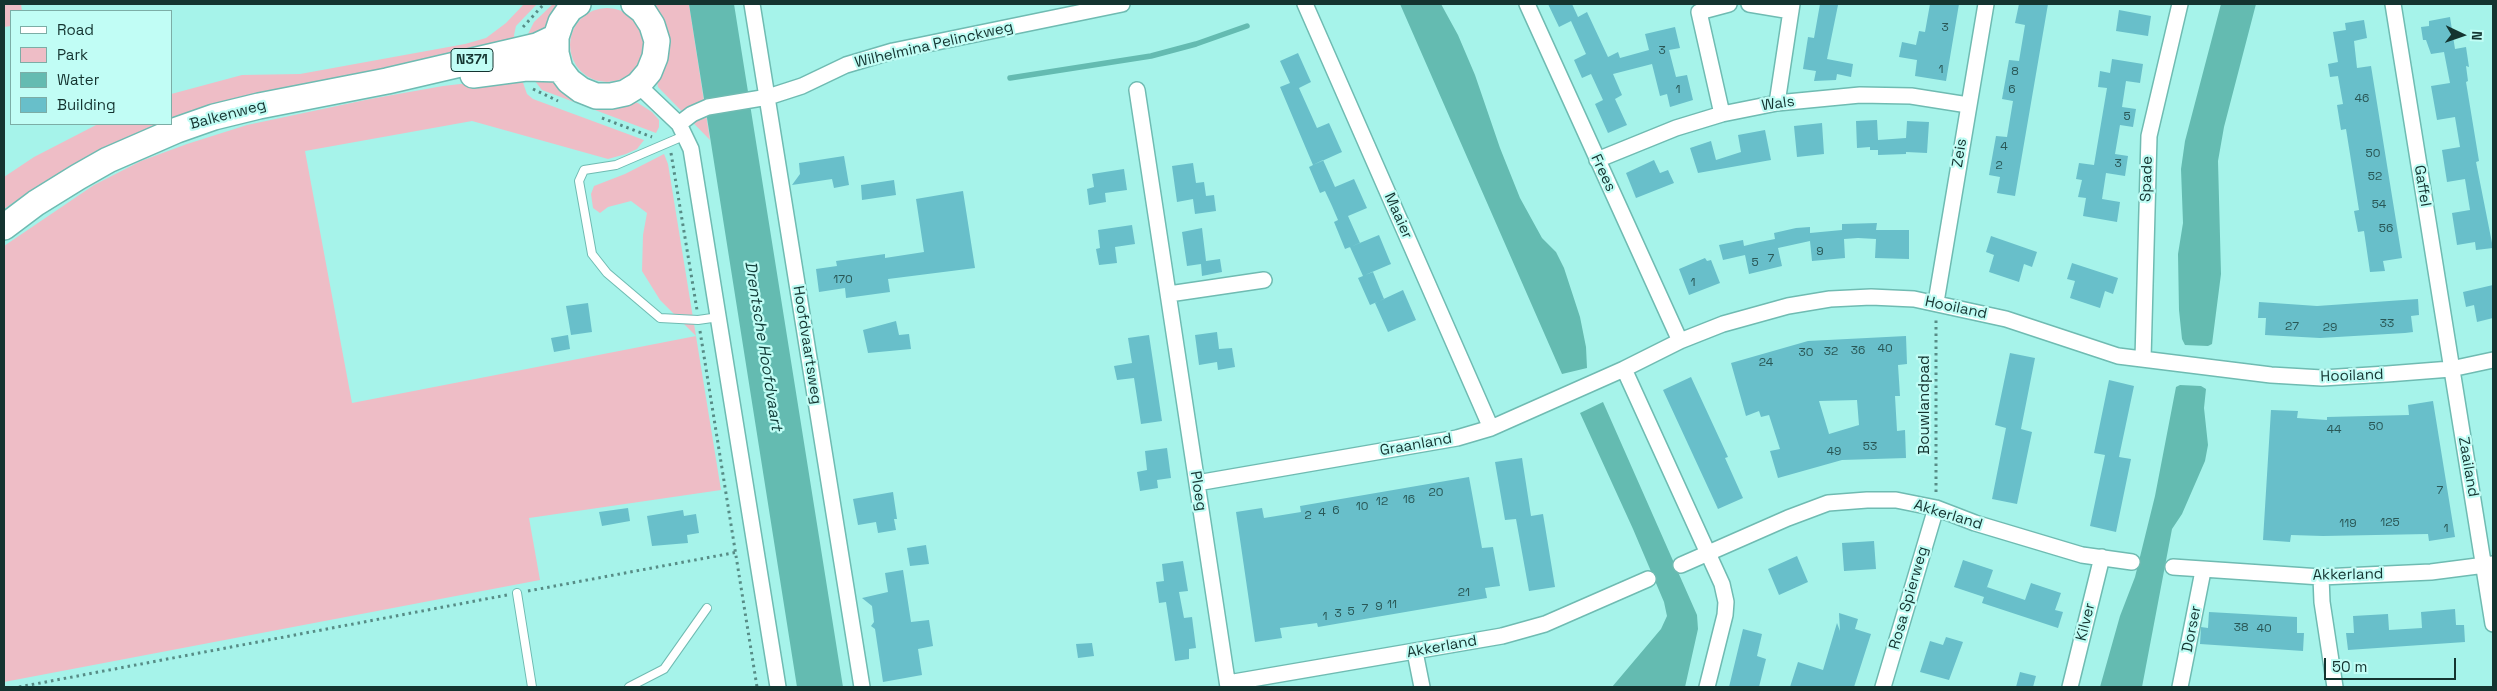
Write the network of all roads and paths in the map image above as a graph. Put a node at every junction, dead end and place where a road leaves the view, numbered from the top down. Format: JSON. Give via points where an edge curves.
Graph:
{"nodes":[{"id":1,"x":578,"y":4,"type":"edge"},
{"id":2,"x":634,"y":4,"type":"edge"},
{"id":3,"x":752,"y":4,"type":"edge"},
{"id":4,"x":1122,"y":4,"type":"edge"},
{"id":5,"x":1305,"y":4,"type":"edge"},
{"id":6,"x":1527,"y":4,"type":"edge"},
{"id":7,"x":1728,"y":4,"type":"edge"},
{"id":8,"x":1748,"y":4,"type":"edge"},
{"id":9,"x":1986,"y":4,"type":"edge"},
{"id":10,"x":2180,"y":4,"type":"edge"},
{"id":11,"x":2393,"y":4,"type":"edge"},
{"id":12,"x":1791,"y":7,"type":"edge"},
{"id":13,"x":556,"y":37,"type":"junction"},
{"id":14,"x":560,"y":69,"type":"junction"},
{"id":15,"x":387,"y":81,"type":"junction"},
{"id":16,"x":638,"y":85,"type":"junction"},
{"id":17,"x":1138,"y":90,"type":"dead end"},
{"id":18,"x":768,"y":97,"type":"junction"},
{"id":19,"x":1777,"y":103,"type":"junction"},
{"id":20,"x":1968,"y":105,"type":"junction"},
{"id":21,"x":1722,"y":114,"type":"junction"},
{"id":22,"x":683,"y":130,"type":"junction"},
{"id":23,"x":1597,"y":160,"type":"junction"},
{"id":24,"x":678,"y":192,"type":"dead end"},
{"id":25,"x":4,"y":227,"type":"edge"},
{"id":26,"x":1264,"y":280,"type":"dead end"},
{"id":27,"x":1169,"y":294,"type":"junction"},
{"id":28,"x":1936,"y":302,"type":"junction"},
{"id":29,"x":719,"y":317,"type":"junction"},
{"id":30,"x":698,"y":320,"type":"junction"},
{"id":31,"x":1680,"y":341,"type":"junction"},
{"id":32,"x":2143,"y":359,"type":"junction"},
{"id":33,"x":2493,"y":360,"type":"edge"},
{"id":34,"x":1624,"y":369,"type":"junction"},
{"id":35,"x":2451,"y":369,"type":"junction"},
{"id":36,"x":1492,"y":428,"type":"junction"},
{"id":37,"x":1197,"y":483,"type":"junction"},
{"id":38,"x":1936,"y":508,"type":"junction"},
{"id":39,"x":756,"y":549,"type":"junction"},
{"id":40,"x":736,"y":552,"type":"junction"},
{"id":41,"x":1707,"y":553,"type":"junction"},
{"id":42,"x":2102,"y":557,"type":"junction"},
{"id":43,"x":2132,"y":562,"type":"dead end"},
{"id":44,"x":2489,"y":564,"type":"edge"},
{"id":45,"x":1681,"y":565,"type":"dead end"},
{"id":46,"x":2173,"y":567,"type":"dead end"},
{"id":47,"x":2203,"y":571,"type":"junction"},
{"id":48,"x":2321,"y":577,"type":"junction"},
{"id":49,"x":1648,"y":580,"type":"dead end"},
{"id":50,"x":517,"y":593,"type":"junction"},
{"id":51,"x":706,"y":608,"type":"dead end"},
{"id":52,"x":2493,"y":624,"type":"edge"},
{"id":53,"x":1415,"y":652,"type":"junction"},
{"id":54,"x":1228,"y":685,"type":"edge"},
{"id":55,"x":19,"y":687,"type":"edge"},
{"id":56,"x":532,"y":687,"type":"edge"},
{"id":57,"x":630,"y":687,"type":"edge"},
{"id":58,"x":757,"y":687,"type":"edge"},
{"id":59,"x":778,"y":687,"type":"edge"},
{"id":60,"x":862,"y":687,"type":"edge"},
{"id":61,"x":1422,"y":687,"type":"edge"},
{"id":62,"x":1707,"y":687,"type":"edge"},
{"id":63,"x":1883,"y":687,"type":"edge"},
{"id":64,"x":2070,"y":687,"type":"edge"},
{"id":65,"x":2180,"y":687,"type":"edge"},
{"id":66,"x":2336,"y":687,"type":"edge"}],
"edges":[{"from":1,"to":13,"type":"main road","via":[[561,22]]},
{"from":2,"to":16,"type":"main road","via":[[652,25],[656,41],[655,57],[649,72]]},
{"from":3,"to":18,"type":"street","name":"Hoofdvaartsweg"},
{"from":4,"to":18,"type":"street","name":"Wilhelmina Pelinckweg","via":[[893,51],[846,65],[802,86]]},
{"from":5,"to":36,"type":"street","name":"Maaier"},
{"from":6,"to":23,"type":"street","name":"Frees"},
{"from":7,"to":21,"type":"street","via":[[1699,12]]},
{"from":8,"to":12,"type":"street"},
{"from":9,"to":20,"type":"street","name":"Zeis"},
{"from":10,"to":32,"type":"street","name":"Spade","via":[[2149,136]]},
{"from":11,"to":35,"type":"street","name":"Gaffel"},
{"from":12,"to":19,"type":"street"},
{"from":13,"to":14,"type":"main road"},
{"from":13,"to":15,"type":"main road","name":"Balkenweg","number":"N371","via":[[537,46]]},
{"from":14,"to":15,"type":"main road","name":"Balkenweg","number":"N371","via":[[526,68],[426,80]]},
{"from":14,"to":16,"type":"main road","via":[[569,81],[596,96],[618,95]]},
{"from":15,"to":25,"type":"main road","name":"Balkenweg","number":"N371","via":[[259,106],[177,130],[108,160],[36,203]]},
{"from":16,"to":22,"type":"street"},
{"from":17,"to":27,"type":"street","name":"Ploeg"},
{"from":18,"to":22,"type":"street","name":"Wilhelmina Pelinckweg","via":[[708,107],[692,114]]},
{"from":18,"to":60,"type":"street","name":"Hoofdvaartsweg"},
{"from":19,"to":20,"type":"street","name":"Wals","via":[[1860,95],[1910,96]]},
{"from":19,"to":21,"type":"street","name":"Wals"},
{"from":20,"to":28,"type":"street","name":"Zeis"},
{"from":21,"to":23,"type":"street","name":"Wals","via":[[1676,128]]},
{"from":22,"to":29,"type":"street","via":[[695,166]]},
{"from":22,"to":30,"type":"lane","via":[[616,165],[584,170],[579,181],[592,254],[599,265],[660,318]]},
{"from":23,"to":31,"type":"street","name":"Frees"},
{"from":24,"to":30,"type":"path"},
{"from":26,"to":27,"type":"street"},
{"from":27,"to":37,"type":"street","name":"Ploeg"},
{"from":28,"to":31,"type":"street","name":"Hooiland","via":[[1871,296],[1830,299],[1758,314]]},
{"from":28,"to":32,"type":"street","name":"Hooiland","via":[[2006,319],[2118,356]]},
{"from":28,"to":38,"type":"path","name":"Bouwlandpad"},
{"from":29,"to":30,"type":"lane"},
{"from":29,"to":39,"type":"street"},
{"from":30,"to":40,"type":"path"},
{"from":31,"to":34,"type":"street","name":"Hooiland"},
{"from":32,"to":35,"type":"street","name":"Hooiland","via":[[2322,378]]},
{"from":33,"to":35,"type":"street","name":"Hooiland"},
{"from":34,"to":36,"type":"street","name":"Graanland"},
{"from":34,"to":41,"type":"street"},
{"from":35,"to":44,"type":"street","name":"Zaailand"},
{"from":36,"to":37,"type":"street","name":"Graanland","via":[[1457,438]]},
{"from":37,"to":54,"type":"street","name":"Ploeg"},
{"from":38,"to":41,"type":"street","name":"Akkerland","via":[[1896,500],[1828,503]]},
{"from":38,"to":42,"type":"street","name":"Akkerland","via":[[2046,545]]},
{"from":38,"to":63,"type":"street","name":"Rosa Spierweg"},
{"from":39,"to":40,"type":"path"},
{"from":39,"to":59,"type":"street"},
{"from":40,"to":50,"type":"path"},
{"from":40,"to":58,"type":"path"},
{"from":41,"to":45,"type":"street","name":"Akkerland"},
{"from":41,"to":62,"type":"street","via":[[1722,584],[1726,602]]},
{"from":42,"to":43,"type":"street","name":"Akkerland"},
{"from":42,"to":64,"type":"street","name":"Kilver"},
{"from":44,"to":48,"type":"street","name":"Akkerland","via":[[2431,572]]},
{"from":44,"to":52,"type":"street"},
{"from":46,"to":47,"type":"street","name":"Akkerland"},
{"from":47,"to":48,"type":"street","name":"Akkerland"},
{"from":47,"to":65,"type":"street","name":"Dorser"},
{"from":48,"to":66,"type":"street"},
{"from":49,"to":53,"type":"street","name":"Akkerland","via":[[1545,624],[1502,636]]},
{"from":50,"to":55,"type":"path"},
{"from":50,"to":56,"type":"lane"},
{"from":51,"to":57,"type":"lane","via":[[664,669]]},
{"from":53,"to":54,"type":"street","name":"Akkerland"},
{"from":53,"to":61,"type":"street"}]}
